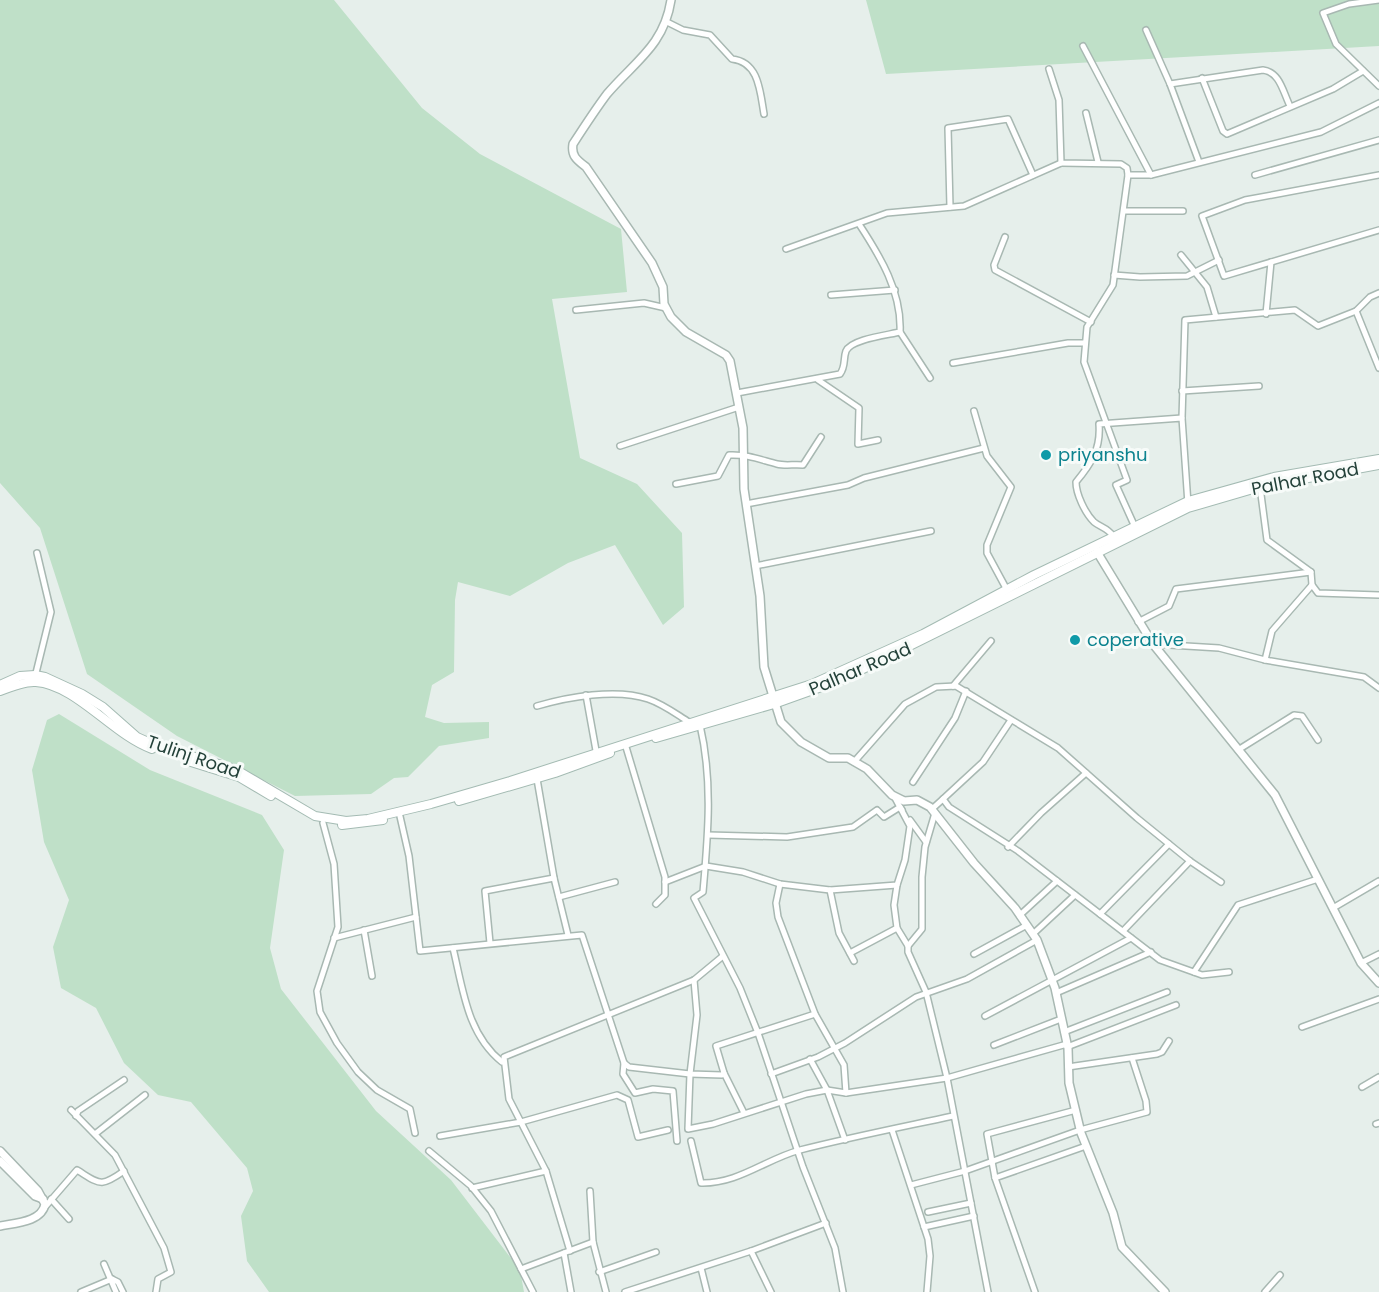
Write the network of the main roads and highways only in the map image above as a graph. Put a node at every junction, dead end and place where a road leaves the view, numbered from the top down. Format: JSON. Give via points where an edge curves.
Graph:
{"nodes":[{"id":1,"x":1379,"y":459,"type":"edge"},
{"id":2,"x":1379,"y":465,"type":"edge"},
{"id":3,"x":1188,"y":504,"type":"junction"},
{"id":4,"x":1136,"y":528,"type":"junction"},
{"id":5,"x":1008,"y":592,"type":"junction"},
{"id":6,"x":35,"y":678,"type":"junction"},
{"id":7,"x":0,"y":685,"type":"edge"},
{"id":8,"x":0,"y":692,"type":"edge"},
{"id":9,"x":773,"y":700,"type":"junction"},
{"id":10,"x":597,"y":755,"type":"junction"},
{"id":11,"x":399,"y":814,"type":"junction"},
{"id":12,"x":324,"y":821,"type":"joint"}],
"edges":[{"from":1,"to":3,"type":"main road","name":"Palhar Road","via":[[1274,477]]},
{"from":2,"to":3,"type":"main road","name":"Palhar Road"},
{"from":3,"to":4,"type":"main road","name":"Palhar Road"},
{"from":4,"to":5,"type":"main road","name":"Palhar Road","via":[[1113,536]]},
{"from":4,"to":5,"type":"main road","name":"Palhar Road","via":[[1097,552]]},
{"from":5,"to":9,"type":"main road","name":"Palhar Road","via":[[868,661]]},
{"from":6,"to":7,"type":"main road","via":[[20,676]]},
{"from":6,"to":8,"type":"main road"},
{"from":6,"to":12,"type":"main road","name":"Tulinj Road","via":[[82,702],[135,743],[239,777],[300,813]]},
{"from":9,"to":10,"type":"main road","name":"Palhar Road"},
{"from":9,"to":10,"type":"main road","name":"Palhar Road","via":[[689,722]]},
{"from":10,"to":11,"type":"main road","name":"Palhar Road"},
{"from":10,"to":11,"type":"main road","name":"Palhar Road","via":[[537,779]]},
{"from":11,"to":12,"type":"main road","name":"Palhar Road","via":[[352,826]]}]}
